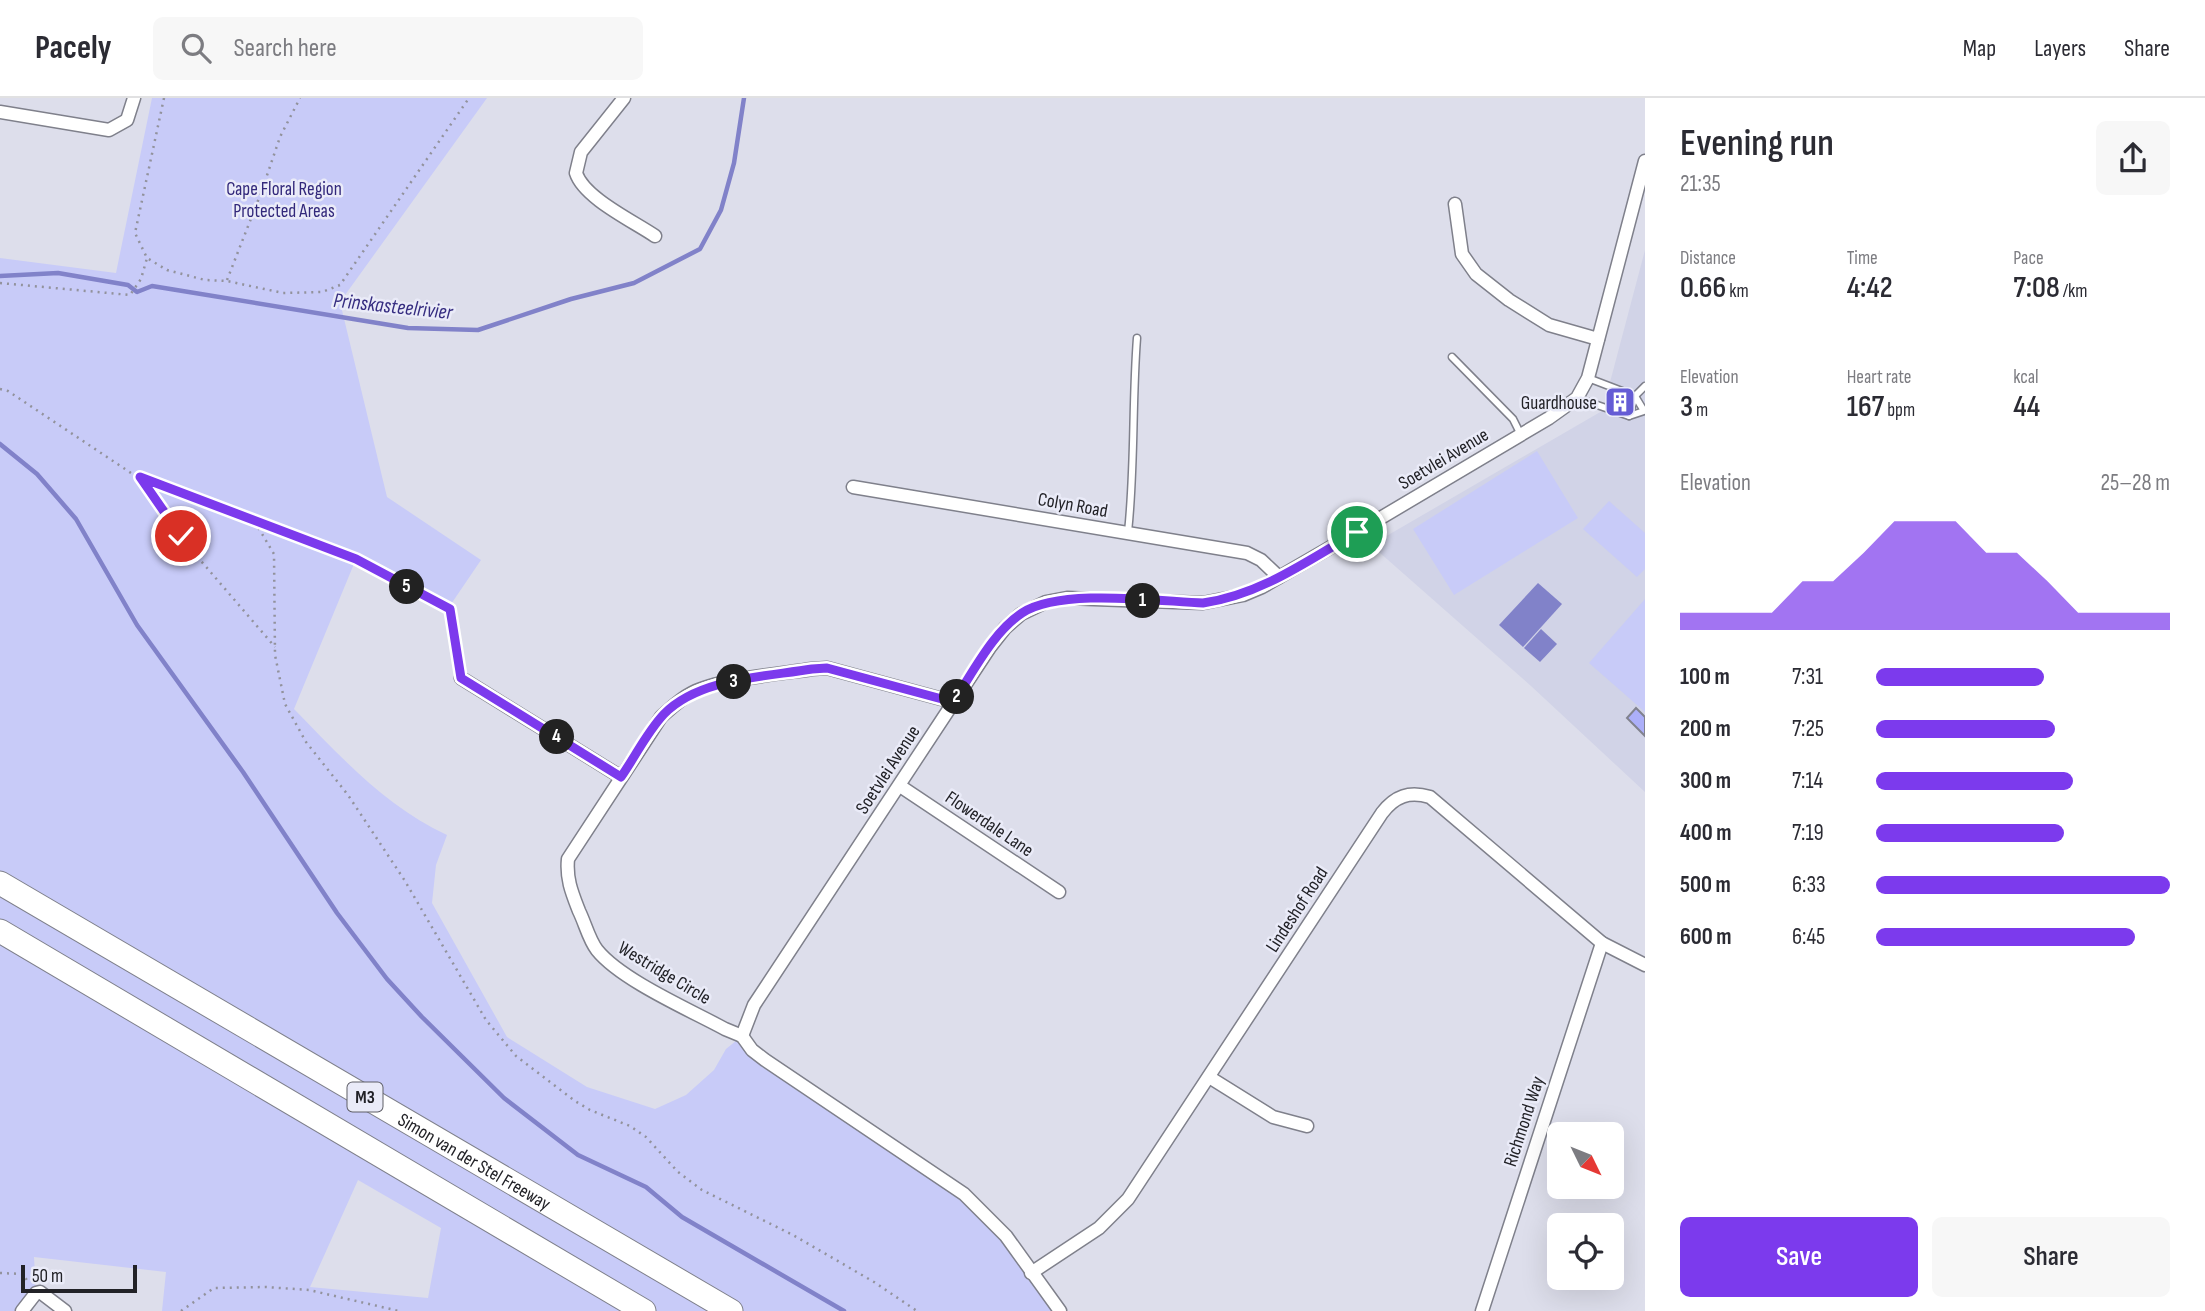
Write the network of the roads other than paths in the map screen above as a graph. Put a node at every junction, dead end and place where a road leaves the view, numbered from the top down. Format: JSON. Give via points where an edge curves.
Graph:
{"nodes":[{"id":1,"x":134,"y":98,"type":"edge"},
{"id":2,"x":624,"y":98,"type":"edge"},
{"id":3,"x":0,"y":112,"type":"edge"},
{"id":4,"x":1645,"y":161,"type":"edge"},
{"id":5,"x":1455,"y":204,"type":"dead end"},
{"id":6,"x":655,"y":236,"type":"dead end"},
{"id":7,"x":1137,"y":338,"type":"dead end"},
{"id":8,"x":1598,"y":339,"type":"junction"},
{"id":9,"x":1452,"y":357,"type":"dead end"},
{"id":10,"x":1588,"y":378,"type":"junction"},
{"id":11,"x":1645,"y":386,"type":"edge"},
{"id":12,"x":1634,"y":396,"type":"junction"},
{"id":13,"x":1577,"y":398,"type":"junction"},
{"id":14,"x":1645,"y":411,"type":"edge"},
{"id":15,"x":1629,"y":416,"type":"junction"},
{"id":16,"x":1521,"y":435,"type":"junction"},
{"id":17,"x":853,"y":487,"type":"dead end"},
{"id":18,"x":1128,"y":533,"type":"junction"},
{"id":19,"x":1279,"y":577,"type":"junction"},
{"id":20,"x":461,"y":678,"type":"road end"},
{"id":21,"x":953,"y":702,"type":"junction"},
{"id":22,"x":621,"y":777,"type":"junction"},
{"id":23,"x":900,"y":786,"type":"junction"},
{"id":24,"x":0,"y":883,"type":"edge"},
{"id":25,"x":1059,"y":892,"type":"dead end"},
{"id":26,"x":0,"y":931,"type":"edge"},
{"id":27,"x":1602,"y":943,"type":"junction"},
{"id":28,"x":1645,"y":965,"type":"edge"},
{"id":29,"x":742,"y":1035,"type":"junction"},
{"id":30,"x":1209,"y":1077,"type":"junction"},
{"id":31,"x":1307,"y":1126,"type":"dead end"},
{"id":32,"x":1031,"y":1273,"type":"junction"},
{"id":33,"x":1487,"y":1310,"type":"edge"},
{"id":34,"x":22,"y":1311,"type":"edge"},
{"id":35,"x":65,"y":1311,"type":"edge"},
{"id":36,"x":644,"y":1311,"type":"edge"},
{"id":37,"x":731,"y":1311,"type":"edge"},
{"id":38,"x":1060,"y":1311,"type":"edge"}],
"edges":[{"from":1,"to":3,"type":"street","via":[[127,120],[109,130]]},
{"from":2,"to":6,"type":"street","via":[[581,152],[576,173],[595,196]]},
{"from":4,"to":8,"type":"street","name":"Soetvlei Avenue"},
{"from":5,"to":8,"type":"street","via":[[1462,254],[1476,274],[1549,325]]},
{"from":7,"to":18,"type":"lane"},
{"from":8,"to":10,"type":"street","name":"Soetvlei Avenue"},
{"from":9,"to":16,"type":"lane","via":[[1513,418]]},
{"from":10,"to":12,"type":"lane"},
{"from":10,"to":13,"type":"street","name":"Soetvlei Avenue"},
{"from":11,"to":12,"type":"lane"},
{"from":12,"to":14,"type":"lane"},
{"from":12,"to":15,"type":"lane"},
{"from":13,"to":15,"type":"lane"},
{"from":13,"to":16,"type":"street","name":"Soetvlei Avenue"},
{"from":14,"to":15,"type":"lane"},
{"from":16,"to":19,"type":"street","name":"Soetvlei Avenue"},
{"from":17,"to":18,"type":"street","name":"Colyn Road"},
{"from":18,"to":19,"type":"street","name":"Colyn Road","via":[[1247,553]]},
{"from":19,"to":21,"type":"street","name":"Soetvlei Avenue","via":[[1243,595],[1203,603],[1067,598],[1046,602],[1005,628]]},
{"from":20,"to":22,"type":"street"},
{"from":21,"to":22,"type":"street","name":"Westridge Circle","via":[[827,668],[710,686],[674,704],[661,717]]},
{"from":21,"to":23,"type":"street","name":"Soetvlei Avenue"},
{"from":22,"to":29,"type":"street","name":"Westridge Circle","via":[[568,859],[569,886],[594,947],[629,976]]},
{"from":23,"to":25,"type":"street","name":"Flowerdale Lane"},
{"from":23,"to":29,"type":"street","name":"Soetvlei Avenue","via":[[754,1005]]},
{"from":24,"to":37,"type":"highway","name":"Simon van der Stel Freeway","number":"M3"},
{"from":26,"to":36,"type":"highway","number":"M3"},
{"from":27,"to":28,"type":"street","name":"Lindeshof Road"},
{"from":27,"to":30,"type":"street","name":"Lindeshof Road","via":[[1430,797],[1407,794],[1382,813]]},
{"from":27,"to":33,"type":"street","name":"Richmond Way"},
{"from":29,"to":32,"type":"street","via":[[765,1060],[964,1194],[995,1222]]},
{"from":30,"to":31,"type":"street","via":[[1273,1117]]},
{"from":30,"to":32,"type":"street","name":"Lindeshof Road","via":[[1118,1210]]},
{"from":32,"to":38,"type":"street"},
{"from":34,"to":35,"type":"street","via":[[36,1293],[45,1293]]}]}
